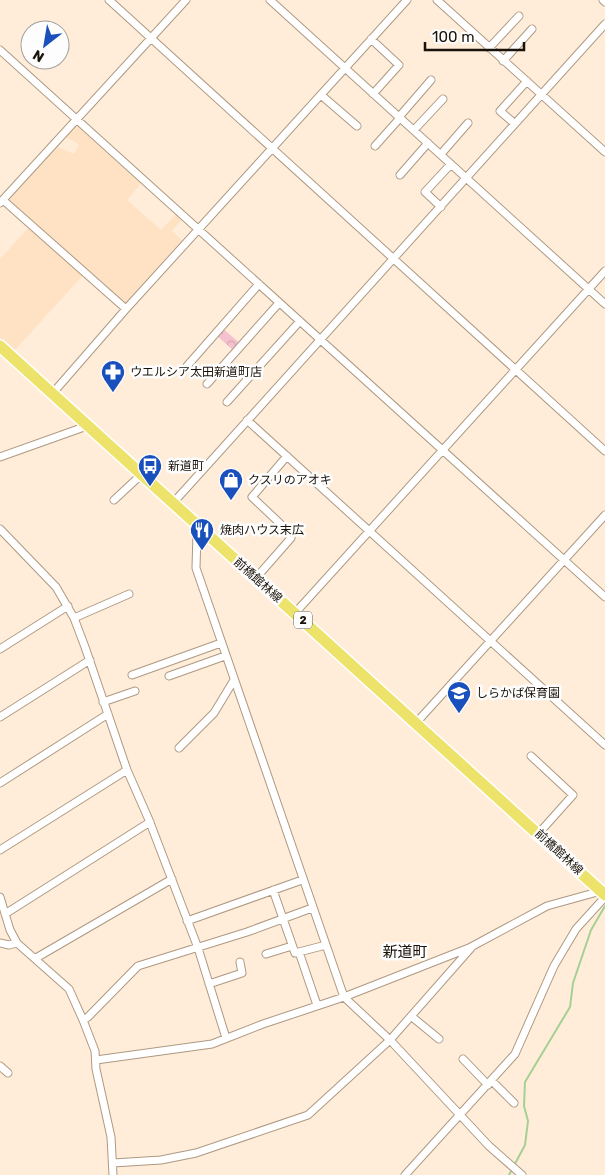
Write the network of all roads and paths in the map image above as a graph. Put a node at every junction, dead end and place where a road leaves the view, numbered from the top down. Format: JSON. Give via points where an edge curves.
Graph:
{"nodes":[{"id":1,"x":109,"y":0,"type":"edge"},
{"id":2,"x":186,"y":0,"type":"edge"},
{"id":3,"x":270,"y":0,"type":"edge"},
{"id":4,"x":407,"y":0,"type":"edge"},
{"id":5,"x":437,"y":0,"type":"edge"},
{"id":6,"x":519,"y":16,"type":"dead end"},
{"id":7,"x":605,"y":24,"type":"edge"},
{"id":8,"x":532,"y":29,"type":"dead end"},
{"id":9,"x":150,"y":38,"type":"junction"},
{"id":10,"x":371,"y":39,"type":"junction"},
{"id":11,"x":489,"y":48,"type":"junction"},
{"id":12,"x":0,"y":50,"type":"edge"},
{"id":13,"x":503,"y":61,"type":"junction"},
{"id":14,"x":345,"y":68,"type":"junction"},
{"id":15,"x":431,"y":80,"type":"dead end"},
{"id":16,"x":527,"y":81,"type":"junction"},
{"id":17,"x":373,"y":94,"type":"junction"},
{"id":18,"x":541,"y":94,"type":"junction"},
{"id":19,"x":322,"y":96,"type":"junction"},
{"id":20,"x":443,"y":99,"type":"dead end"},
{"id":21,"x":400,"y":117,"type":"junction"},
{"id":22,"x":77,"y":119,"type":"junction"},
{"id":23,"x":468,"y":123,"type":"dead end"},
{"id":24,"x":515,"y":124,"type":"junction"},
{"id":25,"x":356,"y":126,"type":"dead end"},
{"id":26,"x":414,"y":130,"type":"junction"},
{"id":27,"x":428,"y":143,"type":"junction"},
{"id":28,"x":375,"y":146,"type":"dead end"},
{"id":29,"x":273,"y":149,"type":"junction"},
{"id":30,"x":605,"y":152,"type":"edge"},
{"id":31,"x":441,"y":154,"type":"junction"},
{"id":32,"x":451,"y":164,"type":"junction"},
{"id":33,"x":400,"y":175,"type":"dead end"},
{"id":34,"x":466,"y":177,"type":"junction"},
{"id":35,"x":2,"y":201,"type":"edge"},
{"id":36,"x":441,"y":207,"type":"junction"},
{"id":37,"x":199,"y":230,"type":"junction"},
{"id":38,"x":394,"y":259,"type":"junction"},
{"id":39,"x":605,"y":271,"type":"edge"},
{"id":40,"x":259,"y":284,"type":"junction"},
{"id":41,"x":589,"y":290,"type":"junction"},
{"id":42,"x":279,"y":302,"type":"junction"},
{"id":43,"x":605,"y":304,"type":"edge"},
{"id":44,"x":126,"y":309,"type":"junction"},
{"id":45,"x":300,"y":321,"type":"junction"},
{"id":46,"x":321,"y":340,"type":"junction"},
{"id":47,"x":0,"y":346,"type":"edge"},
{"id":48,"x":187,"y":366,"type":"dead end"},
{"id":49,"x":516,"y":370,"type":"junction"},
{"id":50,"x":207,"y":384,"type":"dead end"},
{"id":51,"x":52,"y":394,"type":"junction"},
{"id":52,"x":227,"y":402,"type":"dead end"},
{"id":53,"x":247,"y":420,"type":"junction"},
{"id":54,"x":87,"y":426,"type":"junction"},
{"id":55,"x":443,"y":450,"type":"junction"},
{"id":56,"x":605,"y":451,"type":"edge"},
{"id":57,"x":287,"y":456,"type":"junction"},
{"id":58,"x":0,"y":457,"type":"edge"},
{"id":59,"x":142,"y":474,"type":"junction"},
{"id":60,"x":114,"y":500,"type":"dead end"},
{"id":61,"x":173,"y":503,"type":"junction"},
{"id":62,"x":605,"y":516,"type":"edge"},
{"id":63,"x":199,"y":526,"type":"junction"},
{"id":64,"x":0,"y":529,"type":"edge"},
{"id":65,"x":370,"y":530,"type":"junction"},
{"id":66,"x":564,"y":560,"type":"junction"},
{"id":67,"x":256,"y":578,"type":"junction"},
{"id":68,"x":129,"y":594,"type":"dead end"},
{"id":69,"x":605,"y":597,"type":"edge"},
{"id":70,"x":68,"y":606,"type":"junction"},
{"id":71,"x":294,"y":613,"type":"junction"},
{"id":72,"x":74,"y":618,"type":"junction"},
{"id":73,"x":491,"y":641,"type":"junction"},
{"id":74,"x":221,"y":643,"type":"junction"},
{"id":75,"x":0,"y":649,"type":"edge"},
{"id":76,"x":225,"y":656,"type":"junction"},
{"id":77,"x":90,"y":660,"type":"junction"},
{"id":78,"x":132,"y":675,"type":"dead end"},
{"id":79,"x":169,"y":676,"type":"dead end"},
{"id":80,"x":234,"y":680,"type":"junction"},
{"id":81,"x":135,"y":691,"type":"dead end"},
{"id":82,"x":104,"y":702,"type":"junction"},
{"id":83,"x":108,"y":714,"type":"junction"},
{"id":84,"x":0,"y":717,"type":"edge"},
{"id":85,"x":416,"y":723,"type":"junction"},
{"id":86,"x":605,"y":745,"type":"edge"},
{"id":87,"x":179,"y":748,"type":"dead end"},
{"id":88,"x":531,"y":756,"type":"dead end"},
{"id":89,"x":127,"y":770,"type":"junction"},
{"id":90,"x":0,"y":784,"type":"edge"},
{"id":91,"x":150,"y":822,"type":"junction"},
{"id":92,"x":539,"y":833,"type":"junction"},
{"id":93,"x":0,"y":850,"type":"edge"},
{"id":94,"x":172,"y":879,"type":"junction"},
{"id":95,"x":302,"y":880,"type":"junction"},
{"id":96,"x":273,"y":890,"type":"junction"},
{"id":97,"x":604,"y":894,"type":"edge"},
{"id":98,"x":0,"y":897,"type":"edge"},
{"id":99,"x":312,"y":908,"type":"junction"},
{"id":100,"x":5,"y":914,"type":"junction"},
{"id":101,"x":283,"y":920,"type":"junction"},
{"id":102,"x":187,"y":921,"type":"junction"},
{"id":103,"x":0,"y":942,"type":"edge"},
{"id":104,"x":17,"y":942,"type":"junction"},
{"id":105,"x":326,"y":945,"type":"junction"},
{"id":106,"x":292,"y":946,"type":"junction"},
{"id":107,"x":472,"y":946,"type":"junction"},
{"id":108,"x":198,"y":948,"type":"junction"},
{"id":109,"x":299,"y":952,"type":"junction"},
{"id":110,"x":266,"y":954,"type":"dead end"},
{"id":111,"x":36,"y":958,"type":"junction"},
{"id":112,"x":240,"y":962,"type":"dead end"},
{"id":113,"x":209,"y":984,"type":"junction"},
{"id":114,"x":344,"y":997,"type":"junction"},
{"id":115,"x":317,"y":1005,"type":"junction"},
{"id":116,"x":411,"y":1016,"type":"junction"},
{"id":117,"x":83,"y":1020,"type":"junction"},
{"id":118,"x":226,"y":1038,"type":"junction"},
{"id":119,"x":439,"y":1039,"type":"dead end"},
{"id":120,"x":390,"y":1040,"type":"junction"},
{"id":121,"x":463,"y":1059,"type":"dead end"},
{"id":122,"x":96,"y":1060,"type":"junction"},
{"id":123,"x":0,"y":1066,"type":"edge"},
{"id":124,"x":8,"y":1073,"type":"dead end"},
{"id":125,"x":490,"y":1083,"type":"junction"},
{"id":126,"x":514,"y":1103,"type":"dead end"},
{"id":127,"x":460,"y":1115,"type":"junction"},
{"id":128,"x":113,"y":1163,"type":"junction"},
{"id":129,"x":510,"y":1166,"type":"junction"},
{"id":130,"x":113,"y":1175,"type":"edge"},
{"id":131,"x":405,"y":1175,"type":"edge"},
{"id":132,"x":508,"y":1175,"type":"edge"},
{"id":133,"x":522,"y":1175,"type":"edge"}],
"edges":[{"from":1,"to":9,"type":"street"},
{"from":2,"to":9,"type":"street"},
{"from":3,"to":14,"type":"street"},
{"from":4,"to":10,"type":"street"},
{"from":5,"to":11,"type":"street"},
{"from":6,"to":11,"type":"street"},
{"from":7,"to":18,"type":"street"},
{"from":8,"to":13,"type":"street"},
{"from":9,"to":22,"type":"street"},
{"from":9,"to":29,"type":"street"},
{"from":10,"to":14,"type":"street"},
{"from":10,"to":17,"type":"street","via":[[399,65]]},
{"from":11,"to":13,"type":"street"},
{"from":12,"to":22,"type":"street"},
{"from":13,"to":16,"type":"street"},
{"from":14,"to":17,"type":"street"},
{"from":14,"to":19,"type":"street"},
{"from":15,"to":21,"type":"street"},
{"from":16,"to":18,"type":"street"},
{"from":16,"to":24,"type":"street","via":[[500,111]]},
{"from":17,"to":21,"type":"street"},
{"from":18,"to":24,"type":"street"},
{"from":18,"to":30,"type":"street"},
{"from":19,"to":25,"type":"street"},
{"from":19,"to":29,"type":"street"},
{"from":20,"to":26,"type":"street"},
{"from":21,"to":26,"type":"street"},
{"from":21,"to":28,"type":"street"},
{"from":22,"to":35,"type":"street"},
{"from":22,"to":37,"type":"street"},
{"from":23,"to":31,"type":"street"},
{"from":24,"to":34,"type":"street"},
{"from":26,"to":27,"type":"street"},
{"from":27,"to":31,"type":"street"},
{"from":27,"to":33,"type":"street"},
{"from":29,"to":37,"type":"street"},
{"from":29,"to":38,"type":"street"},
{"from":31,"to":32,"type":"street"},
{"from":32,"to":34,"type":"street"},
{"from":32,"to":36,"type":"street","via":[[425,192]]},
{"from":34,"to":36,"type":"street"},
{"from":34,"to":41,"type":"street"},
{"from":35,"to":44,"type":"street"},
{"from":36,"to":38,"type":"street"},
{"from":37,"to":40,"type":"street"},
{"from":37,"to":44,"type":"street"},
{"from":38,"to":46,"type":"street"},
{"from":38,"to":49,"type":"street"},
{"from":39,"to":41,"type":"street"},
{"from":40,"to":42,"type":"street"},
{"from":40,"to":48,"type":"street"},
{"from":41,"to":43,"type":"street"},
{"from":41,"to":49,"type":"street"},
{"from":42,"to":45,"type":"street"},
{"from":42,"to":50,"type":"street"},
{"from":44,"to":51,"type":"street"},
{"from":45,"to":46,"type":"street"},
{"from":45,"to":52,"type":"street"},
{"from":46,"to":53,"type":"street"},
{"from":46,"to":55,"type":"street"},
{"from":47,"to":51,"type":"main road","name":"前橋館林線","number":"2"},
{"from":49,"to":55,"type":"street"},
{"from":49,"to":56,"type":"street"},
{"from":51,"to":54,"type":"main road","name":"前橋館林線","number":"2"},
{"from":53,"to":57,"type":"street"},
{"from":53,"to":61,"type":"street"},
{"from":54,"to":58,"type":"street"},
{"from":54,"to":59,"type":"main road","name":"前橋館林線","number":"2"},
{"from":55,"to":65,"type":"street"},
{"from":55,"to":66,"type":"street"},
{"from":57,"to":65,"type":"street"},
{"from":57,"to":67,"type":"street","via":[[252,497],[288,530],[291,538]]},
{"from":59,"to":60,"type":"street"},
{"from":59,"to":61,"type":"main road","name":"前橋館林線","number":"2"},
{"from":61,"to":63,"type":"main road","name":"前橋館林線","number":"2"},
{"from":62,"to":66,"type":"street"},
{"from":63,"to":67,"type":"main road","name":"前橋館林線","number":"2"},
{"from":63,"to":74,"type":"street","via":[[196,568]]},
{"from":64,"to":70,"type":"street","via":[[56,587]]},
{"from":65,"to":71,"type":"street"},
{"from":65,"to":73,"type":"street"},
{"from":66,"to":69,"type":"street"},
{"from":66,"to":73,"type":"street"},
{"from":67,"to":71,"type":"main road","name":"前橋館林線","number":"2"},
{"from":68,"to":72,"type":"street"},
{"from":70,"to":72,"type":"street"},
{"from":70,"to":75,"type":"street"},
{"from":71,"to":85,"type":"main road","name":"前橋館林線","number":"2"},
{"from":72,"to":77,"type":"street"},
{"from":73,"to":85,"type":"street"},
{"from":73,"to":86,"type":"street"},
{"from":74,"to":76,"type":"street"},
{"from":74,"to":78,"type":"street"},
{"from":76,"to":79,"type":"street"},
{"from":76,"to":80,"type":"street"},
{"from":77,"to":82,"type":"street"},
{"from":77,"to":84,"type":"street"},
{"from":80,"to":87,"type":"street","via":[[214,713]]},
{"from":80,"to":95,"type":"street"},
{"from":81,"to":82,"type":"street"},
{"from":82,"to":83,"type":"street"},
{"from":83,"to":89,"type":"street"},
{"from":83,"to":90,"type":"street"},
{"from":85,"to":92,"type":"main road","name":"前橋館林線","number":"2"},
{"from":88,"to":92,"type":"street","via":[[573,795]]},
{"from":89,"to":91,"type":"street"},
{"from":89,"to":93,"type":"street"},
{"from":91,"to":94,"type":"street"},
{"from":91,"to":100,"type":"street"},
{"from":92,"to":97,"type":"main road","name":"前橋館林線","number":"2"},
{"from":94,"to":102,"type":"street"},
{"from":94,"to":111,"type":"street"},
{"from":95,"to":96,"type":"street"},
{"from":95,"to":99,"type":"street"},
{"from":96,"to":101,"type":"street"},
{"from":96,"to":102,"type":"street"},
{"from":97,"to":107,"type":"street","via":[[547,906]]},
{"from":97,"to":125,"type":"street","via":[[576,929],[554,966],[515,1054]]},
{"from":98,"to":100,"type":"street"},
{"from":99,"to":101,"type":"street"},
{"from":99,"to":105,"type":"street"},
{"from":100,"to":104,"type":"street"},
{"from":101,"to":106,"type":"street"},
{"from":101,"to":108,"type":"street"},
{"from":102,"to":108,"type":"street"},
{"from":103,"to":104,"type":"street","via":[[9,945]]},
{"from":104,"to":111,"type":"street"},
{"from":105,"to":109,"type":"street"},
{"from":105,"to":114,"type":"street"},
{"from":106,"to":109,"type":"street","via":[[295,953]]},
{"from":106,"to":110,"type":"street"},
{"from":107,"to":114,"type":"street"},
{"from":107,"to":116,"type":"street"},
{"from":108,"to":113,"type":"street"},
{"from":108,"to":117,"type":"street","via":[[138,966]]},
{"from":109,"to":115,"type":"street"},
{"from":111,"to":117,"type":"street","via":[[69,989]]},
{"from":112,"to":113,"type":"street","via":[[242,973]]},
{"from":113,"to":118,"type":"street"},
{"from":114,"to":115,"type":"street"},
{"from":114,"to":120,"type":"street"},
{"from":115,"to":118,"type":"street"},
{"from":116,"to":119,"type":"street"},
{"from":116,"to":120,"type":"street"},
{"from":117,"to":122,"type":"street"},
{"from":118,"to":122,"type":"street","via":[[212,1044]]},
{"from":120,"to":127,"type":"street"},
{"from":120,"to":128,"type":"street","via":[[308,1115],[196,1153],[161,1160]]},
{"from":121,"to":125,"type":"street"},
{"from":122,"to":128,"type":"street","via":[[112,1138]]},
{"from":123,"to":124,"type":"street"},
{"from":125,"to":126,"type":"street"},
{"from":125,"to":127,"type":"street"},
{"from":127,"to":129,"type":"street"},
{"from":127,"to":131,"type":"street"},
{"from":128,"to":130,"type":"street"},
{"from":129,"to":132,"type":"street"},
{"from":129,"to":133,"type":"street"}]}
